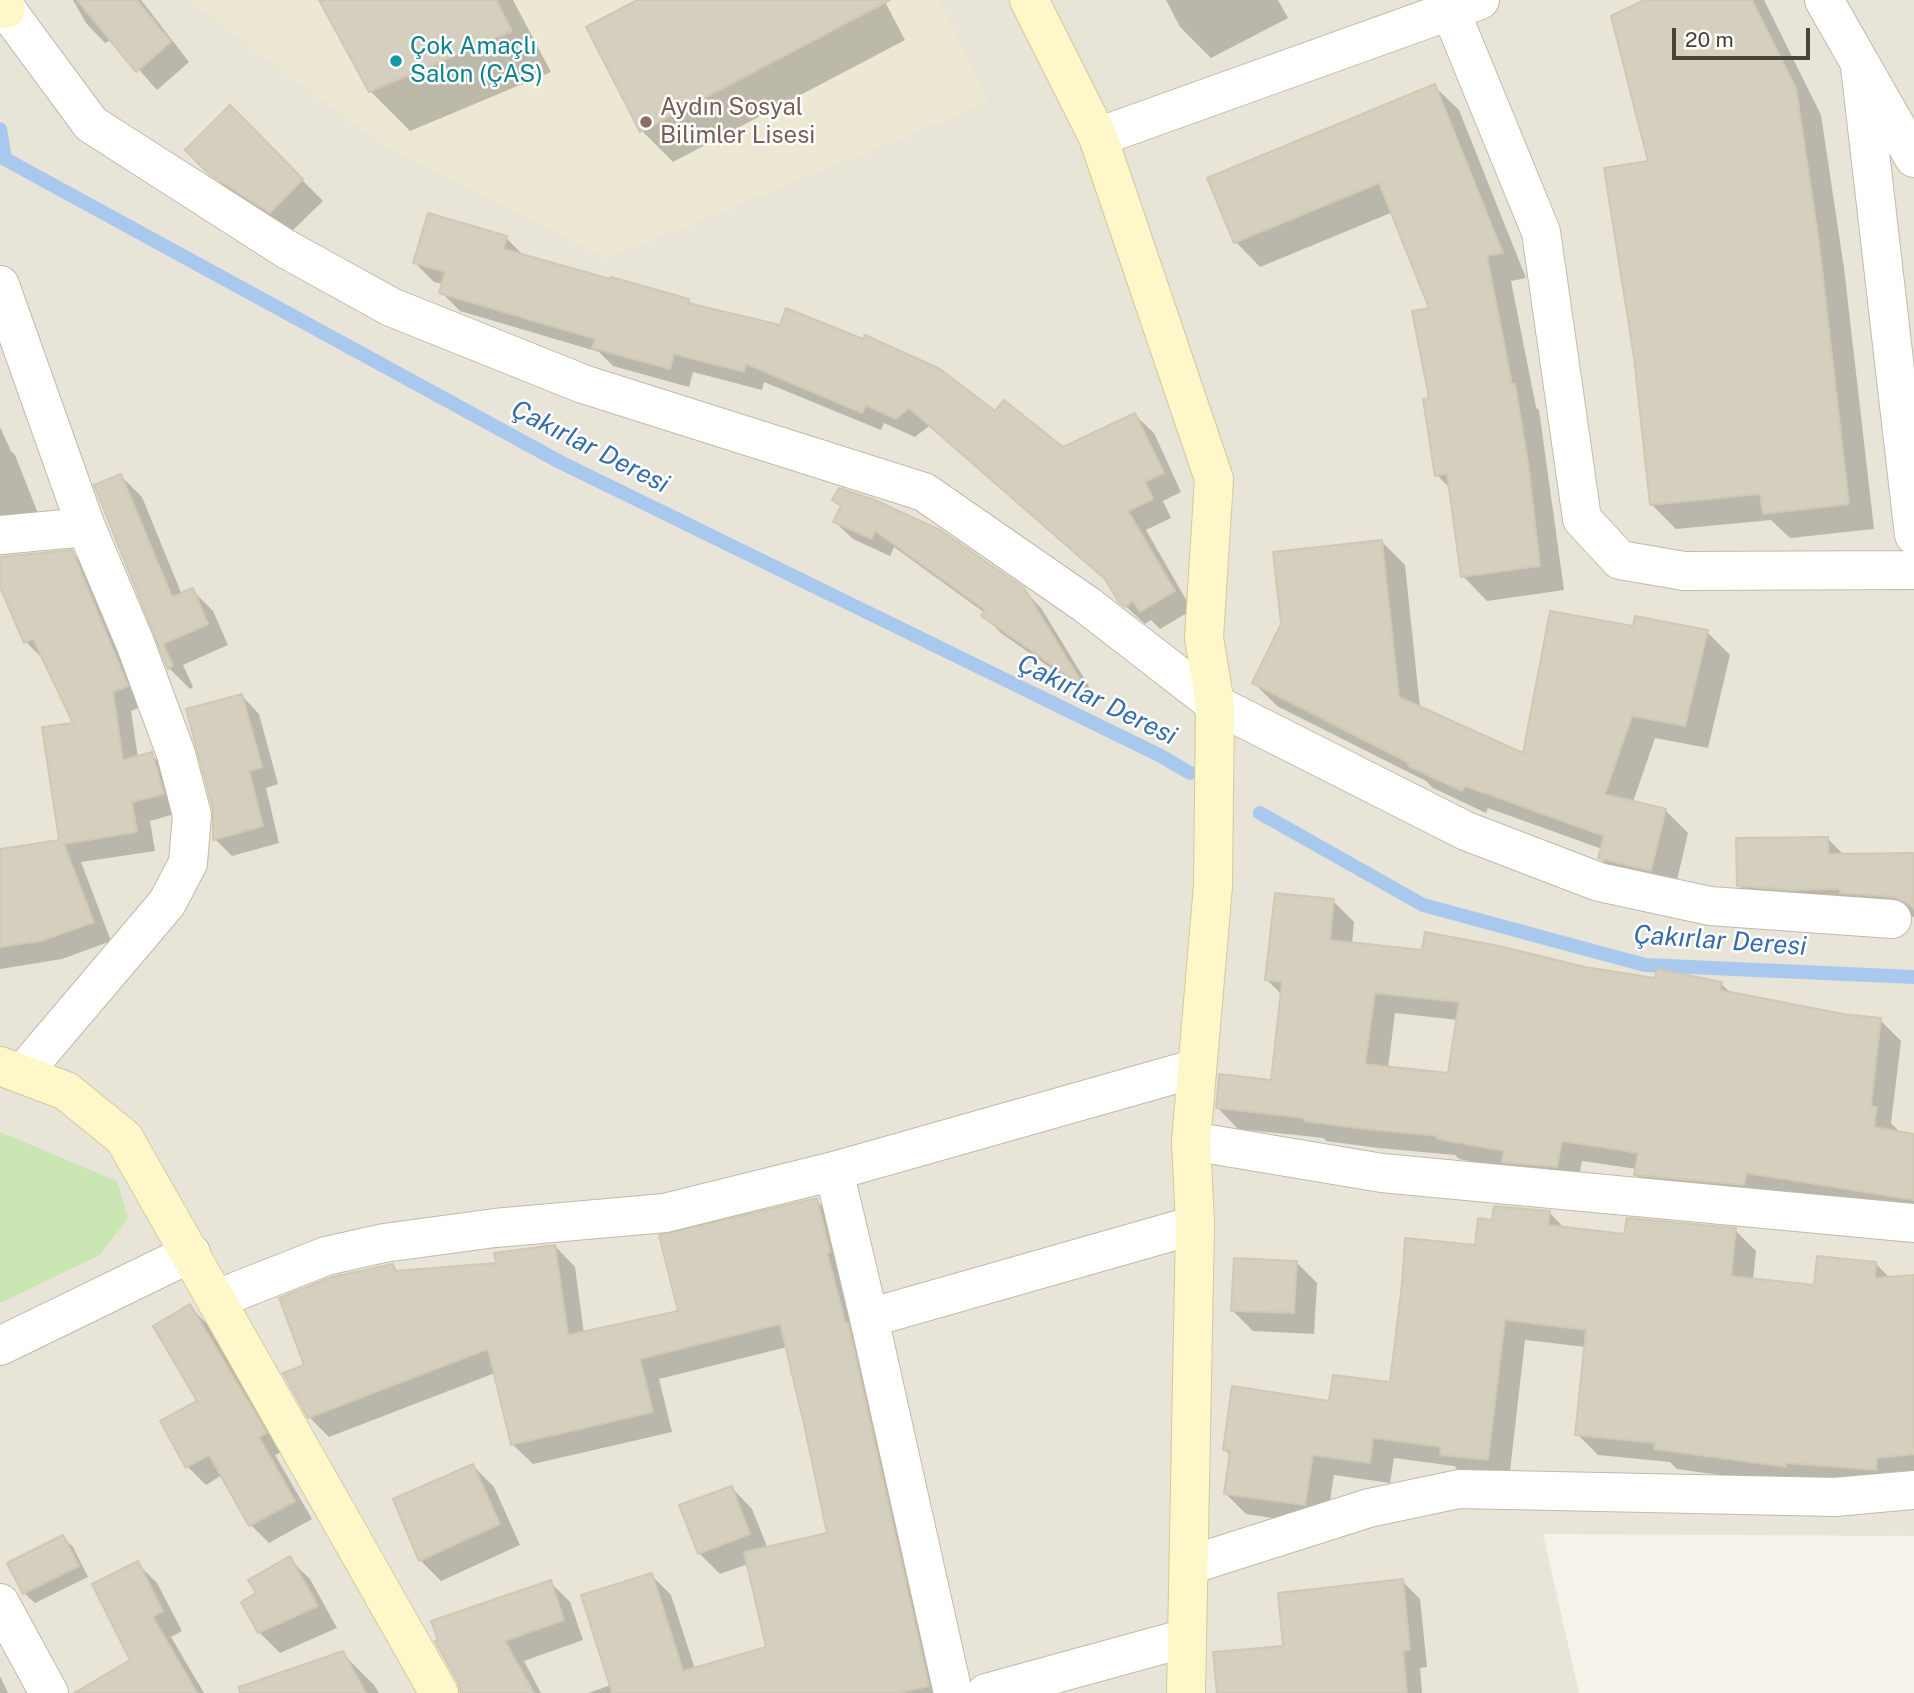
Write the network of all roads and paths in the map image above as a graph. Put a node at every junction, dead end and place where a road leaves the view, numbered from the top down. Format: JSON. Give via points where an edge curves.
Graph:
{"nodes":[{"id":1,"x":1029,"y":0,"type":"edge"},
{"id":2,"x":1824,"y":0,"type":"edge"},
{"id":3,"x":1459,"y":4,"type":"edge"},
{"id":4,"x":2,"y":12,"type":"edge"},
{"id":5,"x":1860,"y":66,"type":"junction"},
{"id":6,"x":1098,"y":137,"type":"junction"},
{"id":7,"x":1914,"y":158,"type":"edge"},
{"id":8,"x":0,"y":285,"type":"edge"},
{"id":9,"x":86,"y":527,"type":"junction"},
{"id":10,"x":0,"y":535,"type":"edge"},
{"id":11,"x":1914,"y":535,"type":"edge"},
{"id":12,"x":1914,"y":570,"type":"edge"},
{"id":13,"x":1215,"y":704,"type":"junction"},
{"id":14,"x":1892,"y":919,"type":"dead end"},
{"id":15,"x":1197,"y":1068,"type":"junction"},
{"id":16,"x":11,"y":1070,"type":"edge"},
{"id":17,"x":1191,"y":1141,"type":"junction"},
{"id":18,"x":834,"y":1171,"type":"junction"},
{"id":19,"x":1914,"y":1223,"type":"edge"},
{"id":20,"x":1195,"y":1225,"type":"junction"},
{"id":21,"x":191,"y":1254,"type":"junction"},
{"id":22,"x":217,"y":1299,"type":"junction"},
{"id":23,"x":869,"y":1318,"type":"junction"},
{"id":24,"x":0,"y":1346,"type":"edge"},
{"id":25,"x":1914,"y":1490,"type":"edge"},
{"id":26,"x":1190,"y":1565,"type":"junction"},
{"id":27,"x":0,"y":1603,"type":"edge"},
{"id":28,"x":1186,"y":1638,"type":"junction"},
{"id":29,"x":49,"y":1693,"type":"edge"},
{"id":30,"x":439,"y":1693,"type":"edge"},
{"id":31,"x":953,"y":1693,"type":"edge"},
{"id":32,"x":986,"y":1693,"type":"edge"},
{"id":33,"x":1186,"y":1693,"type":"edge"}],
"edges":[{"from":1,"to":6,"type":"street"},
{"from":2,"to":5,"type":"street"},
{"from":3,"to":6,"type":"street"},
{"from":3,"to":12,"type":"street","via":[[1541,232],[1582,519],[1620,559],[1684,571]]},
{"from":4,"to":13,"type":"street","via":[[90,124],[286,249],[391,307],[583,384],[924,492],[1087,605]]},
{"from":5,"to":7,"type":"street"},
{"from":5,"to":11,"type":"street"},
{"from":6,"to":13,"type":"street","via":[[1214,479],[1204,638]]},
{"from":8,"to":9,"type":"street"},
{"from":9,"to":10,"type":"street"},
{"from":9,"to":16,"type":"street","via":[[176,754],[192,815],[188,863],[167,902]]},
{"from":13,"to":14,"type":"street","via":[[1466,831],[1599,881],[1710,906]]},
{"from":13,"to":15,"type":"street","via":[[1213,886]]},
{"from":15,"to":17,"type":"street"},
{"from":15,"to":18,"type":"street"},
{"from":16,"to":21,"type":"street","via":[[66,1091],[124,1138]]},
{"from":17,"to":19,"type":"street","via":[[1382,1173]]},
{"from":17,"to":20,"type":"street"},
{"from":18,"to":22,"type":"street","via":[[665,1213],[384,1243],[326,1256]]},
{"from":18,"to":23,"type":"street"},
{"from":20,"to":23,"type":"street"},
{"from":20,"to":26,"type":"street"},
{"from":21,"to":22,"type":"street"},
{"from":21,"to":24,"type":"street"},
{"from":22,"to":30,"type":"street"},
{"from":23,"to":31,"type":"street"},
{"from":25,"to":26,"type":"street","via":[[1835,1497],[1458,1489],[1369,1508]]},
{"from":26,"to":28,"type":"street"},
{"from":27,"to":29,"type":"street"},
{"from":28,"to":32,"type":"street"},
{"from":28,"to":33,"type":"street"}]}
